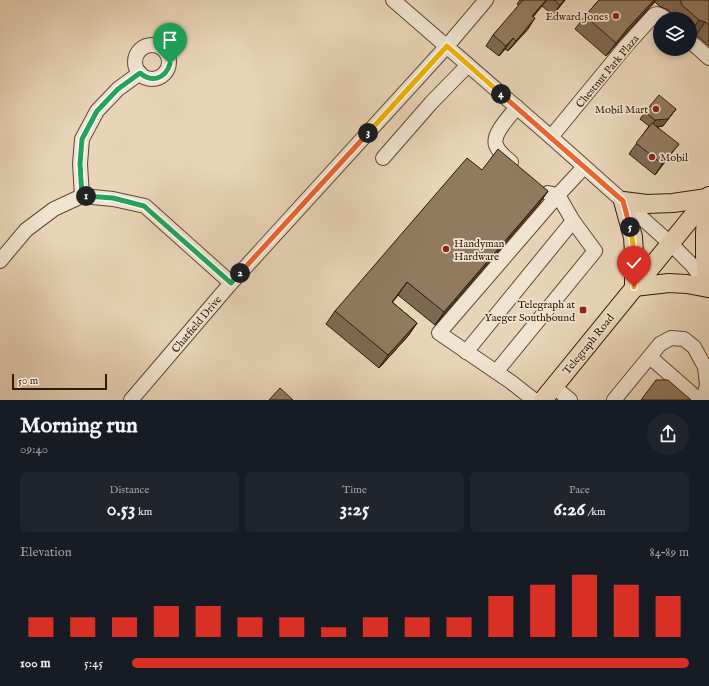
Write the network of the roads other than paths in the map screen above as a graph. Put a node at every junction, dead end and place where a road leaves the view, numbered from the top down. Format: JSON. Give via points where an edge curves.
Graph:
{"nodes":[{"id":1,"x":393,"y":0,"type":"edge"},
{"id":2,"x":486,"y":0,"type":"edge"},
{"id":3,"x":653,"y":16,"type":"edge"},
{"id":4,"x":447,"y":46,"type":"junction"},
{"id":5,"x":697,"y":47,"type":"edge"},
{"id":6,"x":709,"y":58,"type":"edge"},
{"id":7,"x":468,"y":65,"type":"junction"},
{"id":8,"x":140,"y":73,"type":"dead end"},
{"id":9,"x":517,"y":107,"type":"junction"},
{"id":10,"x":551,"y":137,"type":"junction"},
{"id":11,"x":383,"y":158,"type":"dead end"},
{"id":12,"x":584,"y":167,"type":"junction"},
{"id":13,"x":520,"y":170,"type":"edge"},
{"id":14,"x":536,"y":183,"type":"edge"},
{"id":15,"x":558,"y":195,"type":"junction"},
{"id":16,"x":82,"y":196,"type":"junction"},
{"id":17,"x":708,"y":197,"type":"edge"},
{"id":18,"x":623,"y":201,"type":"junction"},
{"id":19,"x":573,"y":221,"type":"junction"},
{"id":20,"x":670,"y":243,"type":"junction"},
{"id":21,"x":0,"y":261,"type":"edge"},
{"id":22,"x":231,"y":283,"type":"junction"},
{"id":23,"x":634,"y":287,"type":"junction"},
{"id":24,"x":709,"y":289,"type":"edge"},
{"id":25,"x":466,"y":352,"type":"junction"},
{"id":26,"x":650,"y":357,"type":"junction"},
{"id":27,"x":496,"y":372,"type":"junction"},
{"id":28,"x":548,"y":393,"type":"edge"},
{"id":29,"x":131,"y":400,"type":"edge"},
{"id":30,"x":534,"y":400,"type":"edge"},
{"id":31,"x":570,"y":400,"type":"edge"},
{"id":32,"x":614,"y":400,"type":"edge"},
{"id":33,"x":699,"y":400,"type":"edge"},
{"id":34,"x":703,"y":400,"type":"edge"}],
"edges":[{"from":1,"to":4,"type":"street"},
{"from":2,"to":4,"type":"street","name":"Chatfield Drive"},
{"from":3,"to":10,"type":"street","name":"Chestnut Park Plaza"},
{"from":4,"to":7,"type":"street"},
{"from":4,"to":22,"type":"street","name":"Chatfield Drive"},
{"from":5,"to":6,"type":"street"},
{"from":7,"to":9,"type":"street"},
{"from":7,"to":11,"type":"street"},
{"from":8,"to":16,"type":"street","via":[[118,89],[97,111],[82,139]]},
{"from":9,"to":10,"type":"street"},
{"from":9,"to":13,"type":"street","via":[[496,134],[496,145],[503,156]]},
{"from":10,"to":12,"type":"street"},
{"from":12,"to":15,"type":"street"},
{"from":12,"to":18,"type":"street"},
{"from":14,"to":15,"type":"street","via":[[547,193]]},
{"from":15,"to":19,"type":"street"},
{"from":15,"to":25,"type":"street","via":[[439,333]]},
{"from":16,"to":21,"type":"street","via":[[54,209],[26,230]]},
{"from":16,"to":22,"type":"street","via":[[113,198],[144,206]]},
{"from":17,"to":18,"type":"main road","via":[[673,204]]},
{"from":17,"to":20,"type":"main road","name":"Telegraph Road"},
{"from":17,"to":24,"type":"main road","via":[[704,234]]},
{"from":18,"to":20,"type":"street"},
{"from":18,"to":23,"type":"main road","via":[[633,237]]},
{"from":19,"to":25,"type":"street"},
{"from":19,"to":27,"type":"street","via":[[595,251]]},
{"from":20,"to":23,"type":"main road","name":"Telegraph Road"},
{"from":20,"to":24,"type":"street","via":[[692,265]]},
{"from":22,"to":29,"type":"street","name":"Chatfield Drive"},
{"from":23,"to":24,"type":"main road","via":[[669,283]]},
{"from":23,"to":28,"type":"main road","name":"Telegraph Road"},
{"from":25,"to":27,"type":"street"},
{"from":26,"to":32,"type":"street"},
{"from":26,"to":33,"type":"street"},
{"from":26,"to":34,"type":"street","via":[[660,344],[671,338],[684,339],[694,348],[705,367],[708,385]]},
{"from":27,"to":30,"type":"street"},
{"from":28,"to":31,"type":"street"}]}
